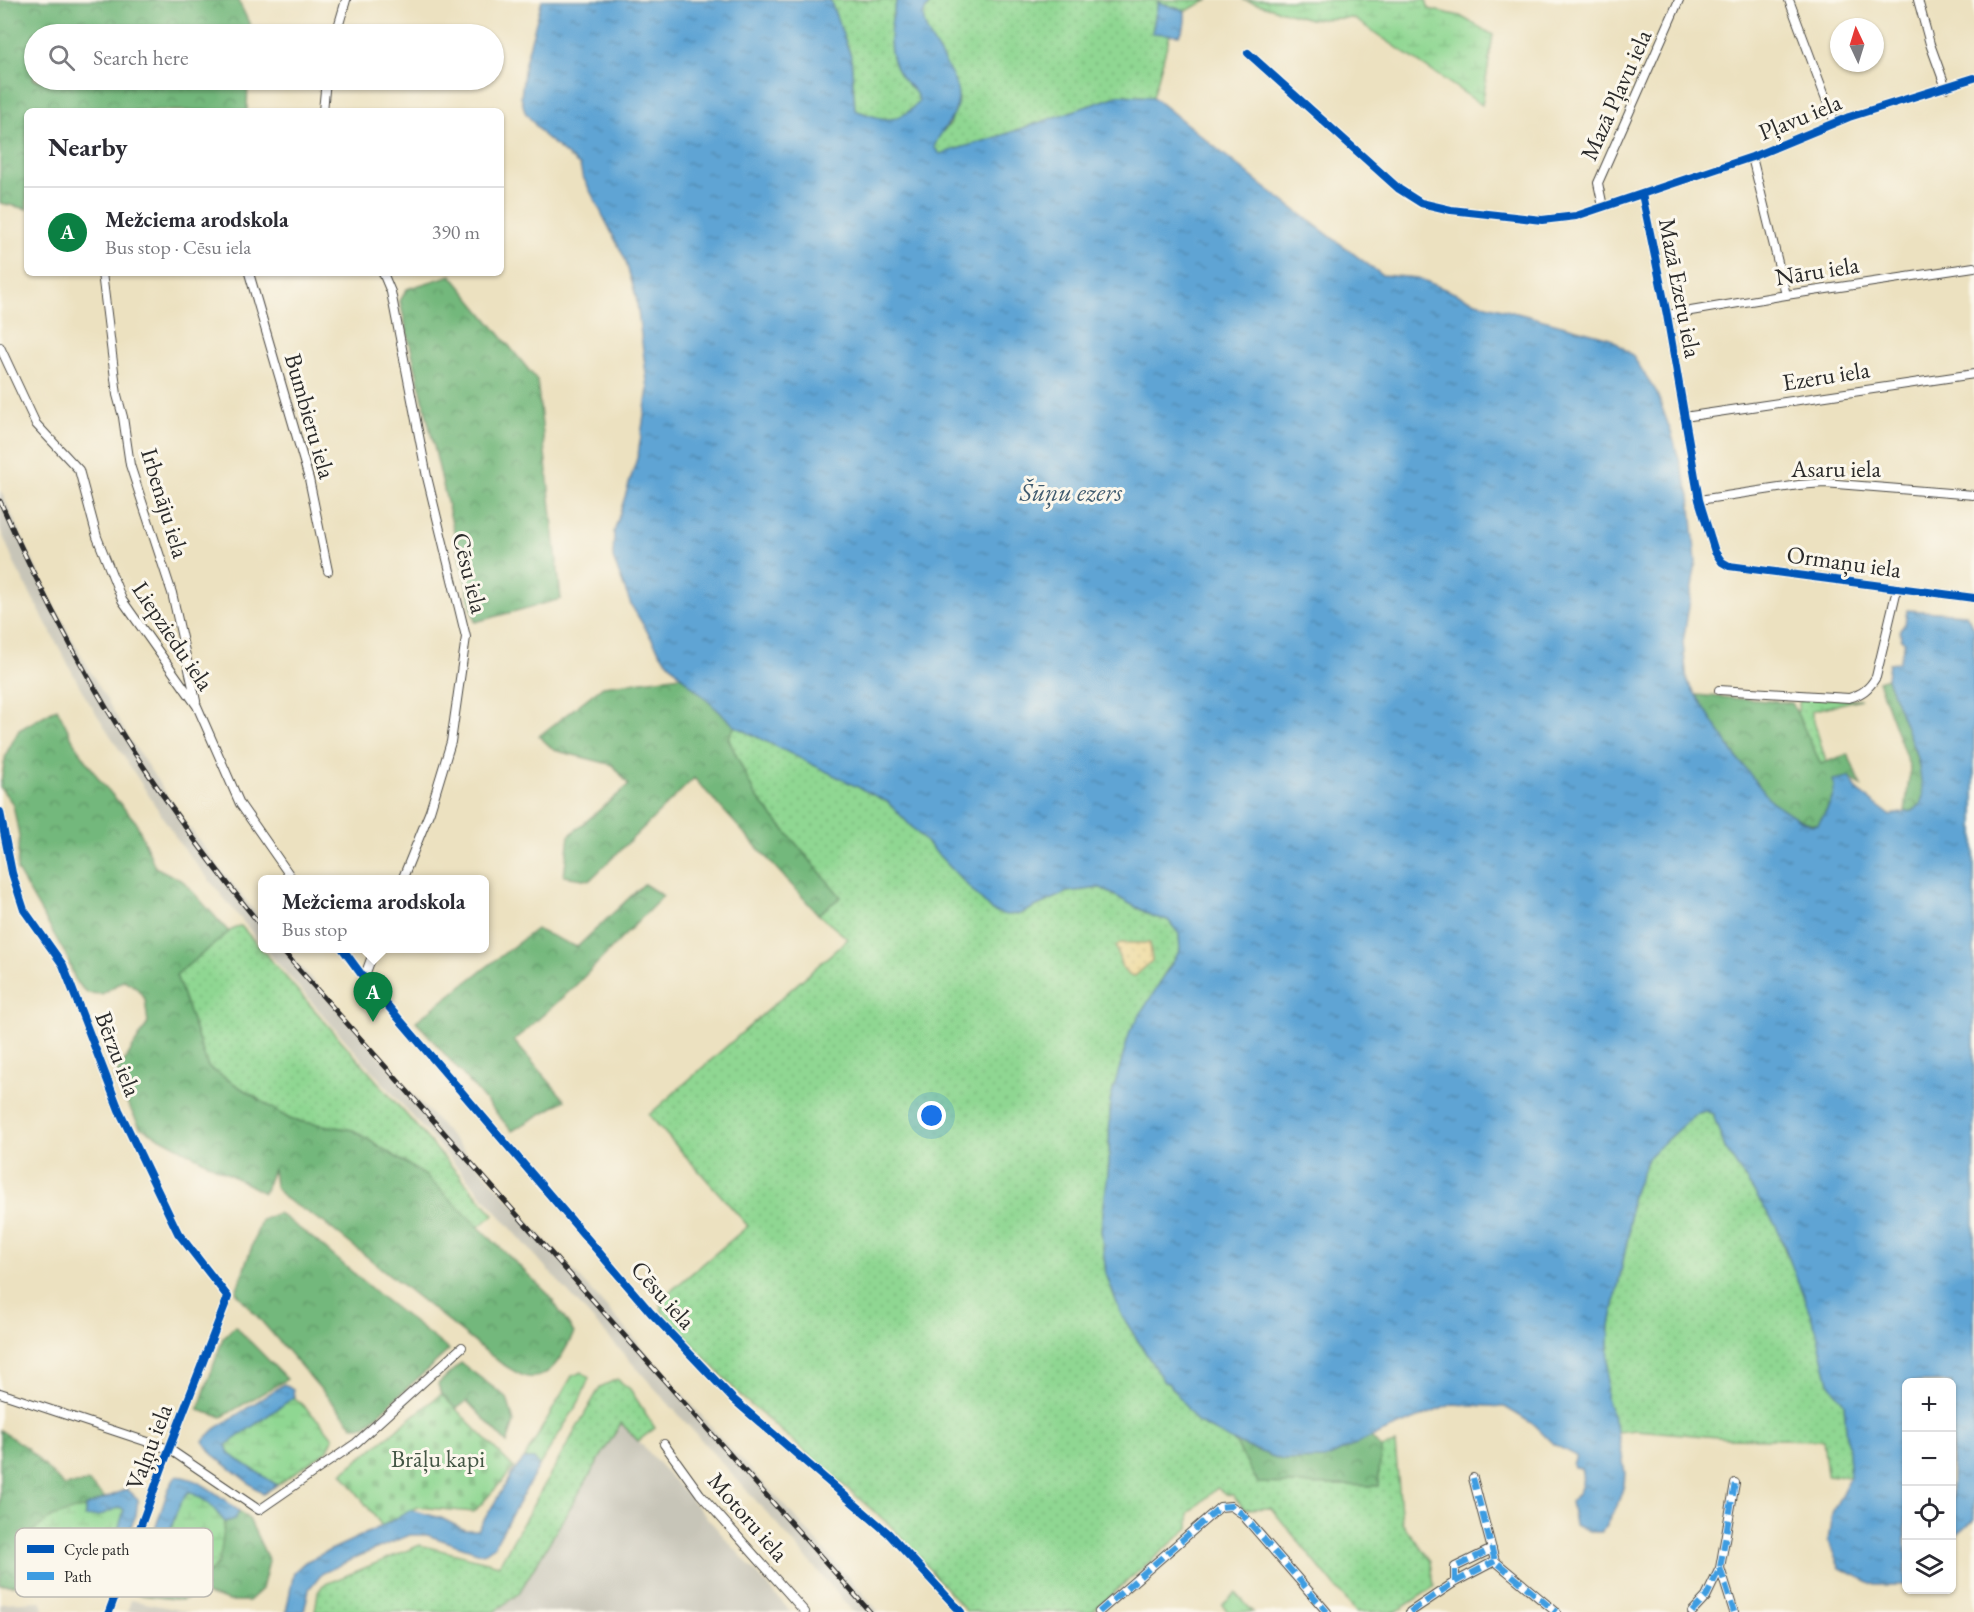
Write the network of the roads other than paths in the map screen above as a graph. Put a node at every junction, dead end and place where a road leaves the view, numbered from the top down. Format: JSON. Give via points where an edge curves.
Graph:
{"nodes":[{"id":1,"x":346,"y":0,"type":"edge"},
{"id":2,"x":1678,"y":0,"type":"edge"},
{"id":3,"x":1789,"y":0,"type":"edge"},
{"id":4,"x":1918,"y":0,"type":"edge"},
{"id":5,"x":339,"y":24,"type":"edge"},
{"id":6,"x":1248,"y":53,"type":"dead end"},
{"id":7,"x":1974,"y":78,"type":"edge"},
{"id":8,"x":1946,"y":88,"type":"junction"},
{"id":9,"x":325,"y":90,"type":"edge"},
{"id":10,"x":323,"y":108,"type":"edge"},
{"id":11,"x":1835,"y":123,"type":"junction"},
{"id":12,"x":1752,"y":157,"type":"junction"},
{"id":13,"x":1642,"y":194,"type":"junction"},
{"id":14,"x":1603,"y":207,"type":"junction"},
{"id":15,"x":1974,"y":267,"type":"edge"},
{"id":16,"x":102,"y":276,"type":"edge"},
{"id":17,"x":250,"y":276,"type":"edge"},
{"id":18,"x":384,"y":276,"type":"edge"},
{"id":19,"x":1786,"y":295,"type":"junction"},
{"id":20,"x":1667,"y":315,"type":"junction"},
{"id":21,"x":0,"y":347,"type":"edge"},
{"id":22,"x":1974,"y":374,"type":"edge"},
{"id":23,"x":1684,"y":417,"type":"junction"},
{"id":24,"x":1974,"y":495,"type":"edge"},
{"id":25,"x":1699,"y":500,"type":"junction"},
{"id":26,"x":1715,"y":552,"type":"joint"},
{"id":27,"x":328,"y":571,"type":"dead end"},
{"id":28,"x":1897,"y":589,"type":"junction"},
{"id":29,"x":1974,"y":598,"type":"edge"},
{"id":30,"x":1719,"y":690,"type":"dead end"},
{"id":31,"x":197,"y":706,"type":"junction"},
{"id":32,"x":0,"y":812,"type":"edge"},
{"id":33,"x":290,"y":875,"type":"edge"},
{"id":34,"x":404,"y":875,"type":"edge"},
{"id":35,"x":346,"y":953,"type":"edge"},
{"id":36,"x":373,"y":953,"type":"edge"},
{"id":37,"x":364,"y":978,"type":"junction"},
{"id":38,"x":228,"y":1298,"type":"joint"},
{"id":39,"x":462,"y":1347,"type":"dead end"},
{"id":40,"x":0,"y":1393,"type":"edge"},
{"id":41,"x":664,"y":1444,"type":"dead end"},
{"id":42,"x":169,"y":1449,"type":"junction"},
{"id":43,"x":1473,"y":1478,"type":"dead end"},
{"id":44,"x":1735,"y":1483,"type":"dead end"},
{"id":45,"x":140,"y":1528,"type":"edge"},
{"id":46,"x":1492,"y":1549,"type":"junction"},
{"id":47,"x":1495,"y":1561,"type":"junction"},
{"id":48,"x":1720,"y":1568,"type":"junction"},
{"id":49,"x":1455,"y":1582,"type":"junction"},
{"id":50,"x":115,"y":1597,"type":"edge"},
{"id":51,"x":109,"y":1612,"type":"edge"},
{"id":52,"x":805,"y":1612,"type":"edge"},
{"id":53,"x":961,"y":1612,"type":"edge"},
{"id":54,"x":1100,"y":1612,"type":"edge"},
{"id":55,"x":1327,"y":1612,"type":"edge"},
{"id":56,"x":1410,"y":1612,"type":"edge"},
{"id":57,"x":1556,"y":1612,"type":"edge"},
{"id":58,"x":1692,"y":1612,"type":"edge"},
{"id":59,"x":1734,"y":1612,"type":"edge"}],
"edges":[{"from":1,"to":5,"type":"street"},
{"from":2,"to":14,"type":"street","name":"Mazā Pļavu iela","via":[[1598,183]]},
{"from":3,"to":11,"type":"street"},
{"from":4,"to":8,"type":"street"},
{"from":6,"to":14,"type":"street","name":"Mazā Ezeru iela","via":[[1399,189],[1421,203],[1542,220],[1576,216]]},
{"from":7,"to":8,"type":"street","name":"Pļavu iela"},
{"from":8,"to":11,"type":"street","name":"Pļavu iela"},
{"from":9,"to":10,"type":"street"},
{"from":11,"to":12,"type":"street","name":"Pļavu iela"},
{"from":12,"to":13,"type":"street","name":"Pļavu iela"},
{"from":12,"to":19,"type":"street"},
{"from":13,"to":14,"type":"street","name":"Mazā Ezeru iela"},
{"from":13,"to":20,"type":"street","name":"Mazā Ezeru iela"},
{"from":15,"to":19,"type":"street","name":"Nāru iela"},
{"from":16,"to":31,"type":"street","name":"Irbenāju iela","via":[[130,465],[172,593]]},
{"from":17,"to":27,"type":"street","name":"Bumbieru iela","via":[[309,478]]},
{"from":18,"to":34,"type":"street","name":"Cēsu iela","via":[[391,292],[427,477],[466,637],[451,742],[430,811]]},
{"from":19,"to":20,"type":"street","name":"Nāru iela"},
{"from":20,"to":23,"type":"street","name":"Mazā Ezeru iela"},
{"from":21,"to":31,"type":"street","name":"Liepziedu iela","via":[[36,424],[79,470],[97,537],[122,600]]},
{"from":22,"to":23,"type":"street","name":"Ezeru iela"},
{"from":23,"to":25,"type":"street","name":"Mazā Ezeru iela"},
{"from":24,"to":25,"type":"street","name":"Asaru iela","via":[[1824,483]]},
{"from":25,"to":26,"type":"street","name":"Mazā Ezeru iela"},
{"from":26,"to":28,"type":"street","name":"Ormaņu iela","via":[[1730,566]]},
{"from":28,"to":29,"type":"street","name":"Ormaņu iela"},
{"from":28,"to":30,"type":"street","via":[[1876,677],[1858,695],[1849,698]]},
{"from":31,"to":33,"type":"street","name":"Liepziedu iela","via":[[240,804]]},
{"from":32,"to":38,"type":"street","name":"Bērzu iela","via":[[24,910],[63,965],[119,1110],[178,1233]]},
{"from":35,"to":37,"type":"street"},
{"from":36,"to":37,"type":"street"},
{"from":37,"to":53,"type":"street","name":"Cēsu iela","via":[[651,1312],[733,1399],[888,1533]]},
{"from":38,"to":42,"type":"street","name":"Vaļņu iela"},
{"from":39,"to":42,"type":"street","via":[[356,1443],[259,1510]]},
{"from":40,"to":42,"type":"street"},
{"from":41,"to":52,"type":"street","name":"Motoru iela","via":[[700,1494]]},
{"from":42,"to":45,"type":"street","name":"Vaļņu iela"},
{"from":43,"to":46,"type":"street"},
{"from":44,"to":48,"type":"street"},
{"from":46,"to":47,"type":"street"},
{"from":46,"to":49,"type":"street","via":[[1455,1567]]},
{"from":47,"to":49,"type":"street"},
{"from":47,"to":57,"type":"street"},
{"from":48,"to":58,"type":"street","via":[[1706,1597]]},
{"from":48,"to":59,"type":"street"},
{"from":49,"to":56,"type":"street"},
{"from":50,"to":51,"type":"street","name":"Vaļņu iela"},
{"from":54,"to":55,"type":"street","via":[[1220,1507],[1231,1506]]}]}
